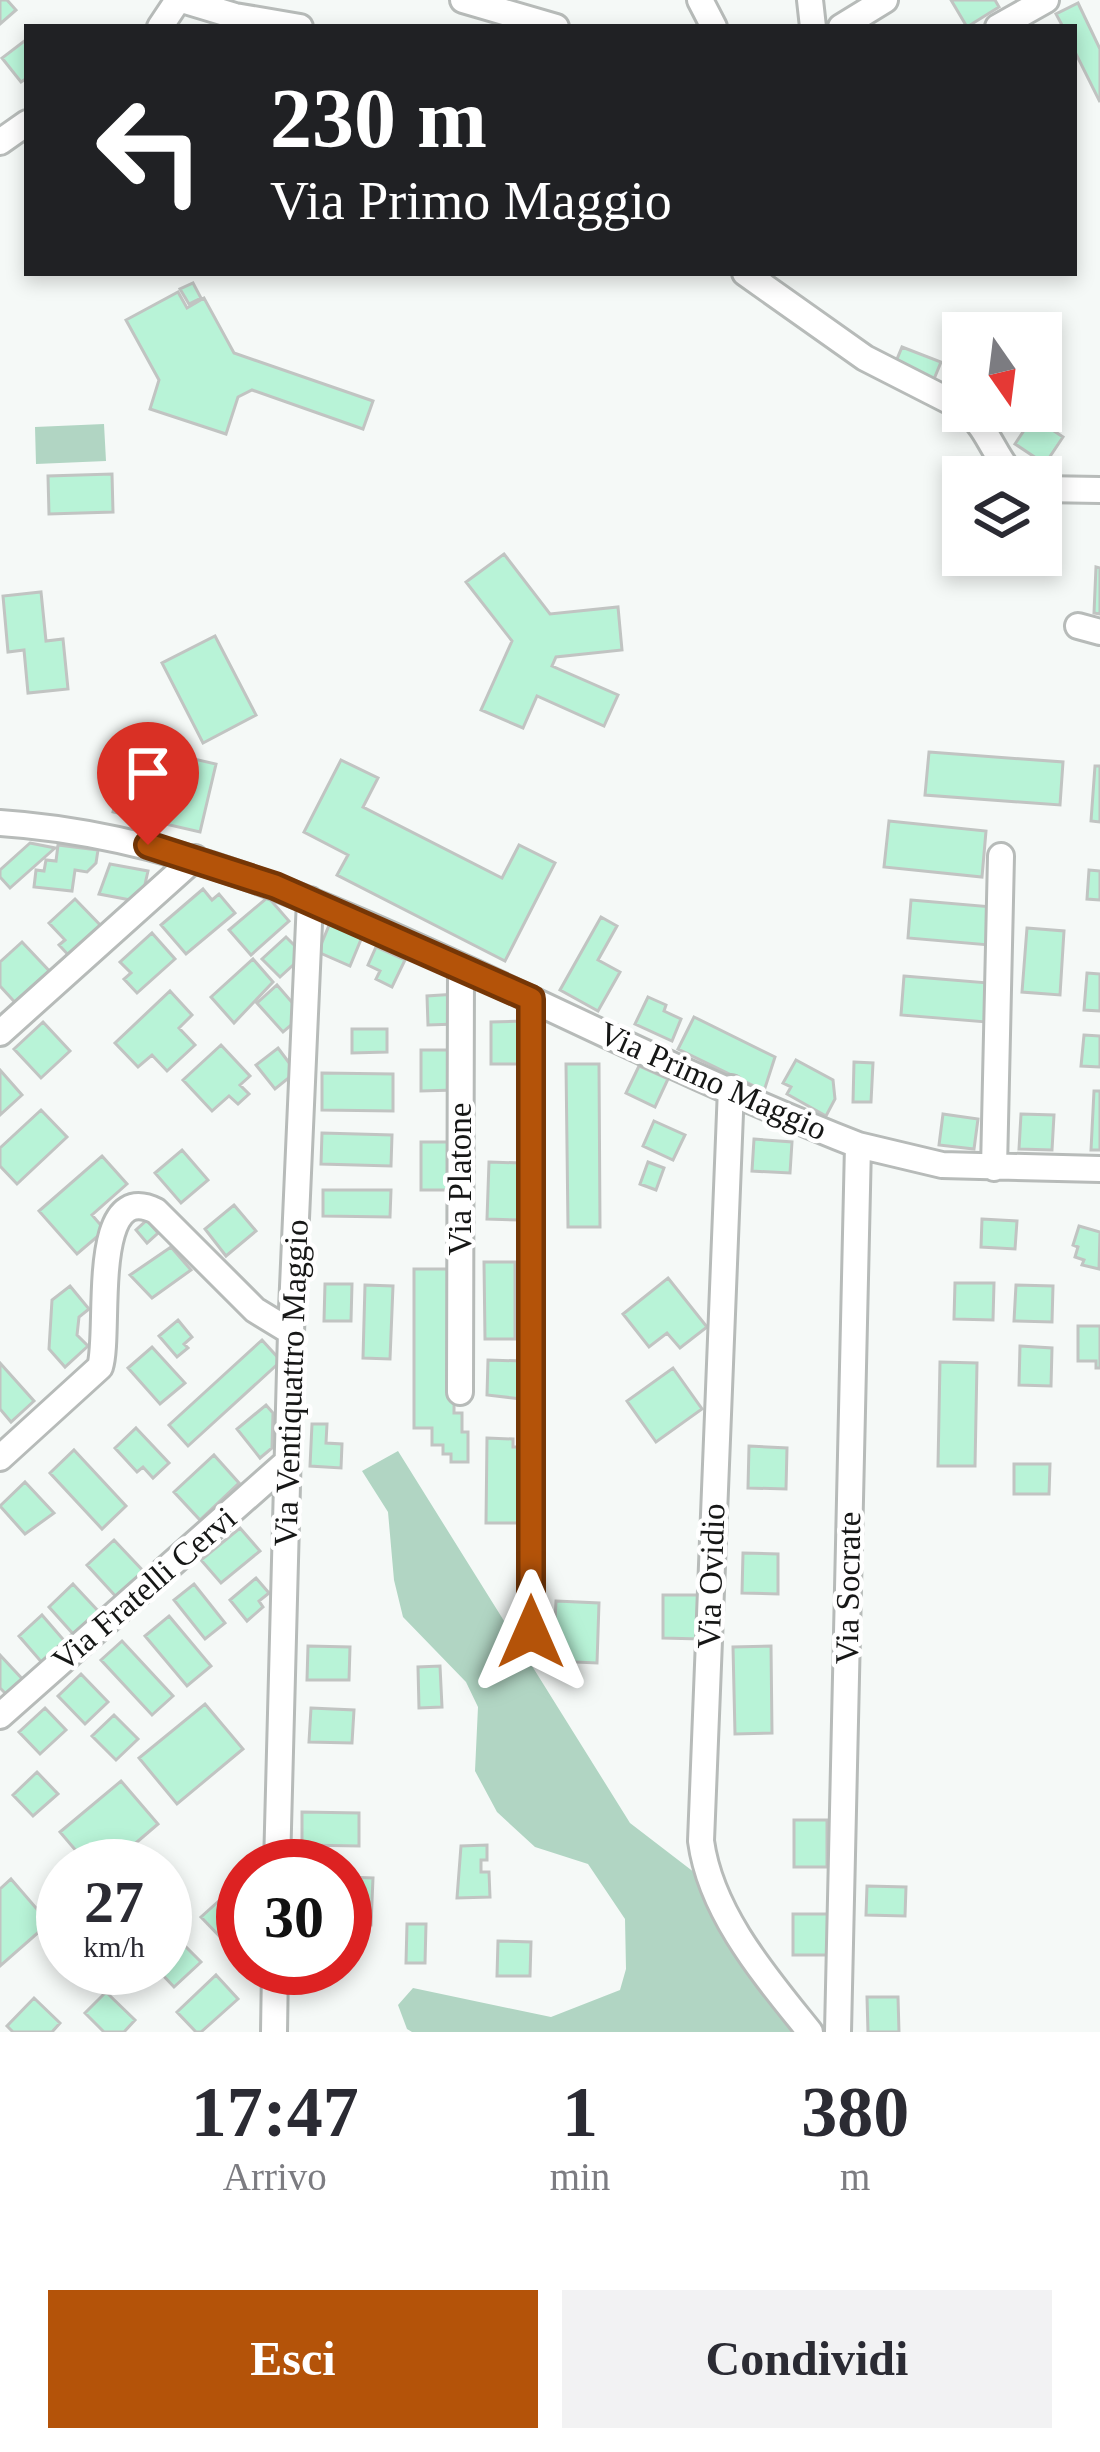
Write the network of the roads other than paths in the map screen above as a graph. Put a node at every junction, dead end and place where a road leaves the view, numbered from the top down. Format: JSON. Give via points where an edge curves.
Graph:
{"nodes":[{"id":1,"x":180,"y":0,"type":"edge"},
{"id":2,"x":463,"y":0,"type":"edge"},
{"id":3,"x":885,"y":0,"type":"edge"},
{"id":4,"x":1046,"y":0,"type":"edge"},
{"id":5,"x":282,"y":24,"type":"edge"},
{"id":6,"x":546,"y":24,"type":"edge"},
{"id":7,"x":846,"y":24,"type":"edge"},
{"id":8,"x":1003,"y":24,"type":"edge"},
{"id":9,"x":749,"y":276,"type":"edge"},
{"id":10,"x":942,"y":398,"type":"edge"},
{"id":11,"x":1062,"y":490,"type":"edge"},
{"id":12,"x":1100,"y":490,"type":"edge"},
{"id":13,"x":0,"y":823,"type":"edge"},
{"id":14,"x":1000,"y":856,"type":"dead end"},
{"id":15,"x":195,"y":858,"type":"junction"},
{"id":16,"x":310,"y":900,"type":"junction"},
{"id":17,"x":461,"y":967,"type":"junction"},
{"id":18,"x":531,"y":999,"type":"junction"},
{"id":19,"x":0,"y":1033,"type":"edge"},
{"id":20,"x":731,"y":1088,"type":"junction"},
{"id":21,"x":858,"y":1145,"type":"junction"},
{"id":22,"x":994,"y":1168,"type":"junction"},
{"id":23,"x":1100,"y":1169,"type":"edge"},
{"id":24,"x":291,"y":1331,"type":"junction"},
{"id":25,"x":460,"y":1392,"type":"dead end"},
{"id":26,"x":0,"y":1458,"type":"edge"},
{"id":27,"x":288,"y":1462,"type":"junction"},
{"id":28,"x":531,"y":1632,"type":"dead end"},
{"id":29,"x":0,"y":1716,"type":"edge"},
{"id":30,"x":278,"y":1839,"type":"edge"},
{"id":31,"x":275,"y":1995,"type":"edge"},
{"id":32,"x":274,"y":2032,"type":"edge"},
{"id":33,"x":810,"y":2032,"type":"edge"},
{"id":34,"x":838,"y":2032,"type":"edge"}],
"edges":[{"from":1,"to":5,"type":"street"},
{"from":2,"to":6,"type":"street"},
{"from":3,"to":7,"type":"street"},
{"from":4,"to":8,"type":"street"},
{"from":9,"to":10,"type":"street","via":[[856,352]]},
{"from":11,"to":12,"type":"street"},
{"from":13,"to":15,"type":"street","name":"Via Primo Maggio","via":[[89,832]]},
{"from":14,"to":22,"type":"street"},
{"from":15,"to":16,"type":"street","name":"Via Primo Maggio"},
{"from":15,"to":19,"type":"street"},
{"from":16,"to":17,"type":"street","name":"Via Primo Maggio"},
{"from":16,"to":24,"type":"street","name":"Via Ventiquattro Maggio"},
{"from":17,"to":18,"type":"street","name":"Via Primo Maggio"},
{"from":17,"to":25,"type":"street","name":"Via Platone"},
{"from":18,"to":20,"type":"street","name":"Via Primo Maggio"},
{"from":18,"to":28,"type":"street"},
{"from":20,"to":21,"type":"street","name":"Via Primo Maggio"},
{"from":20,"to":33,"type":"street","name":"Via Ovidio","via":[[701,1841],[739,1936]]},
{"from":21,"to":22,"type":"street","name":"Via Primo Maggio"},
{"from":21,"to":34,"type":"street","name":"Via Socrate"},
{"from":22,"to":23,"type":"street","name":"Via Primo Maggio"},
{"from":24,"to":26,"type":"street","via":[[255,1310],[157,1211],[126,1209],[109,1246],[100,1366]]},
{"from":24,"to":27,"type":"street","name":"Via Ventiquattro Maggio"},
{"from":27,"to":29,"type":"street","name":"Via Fratelli Cervi"},
{"from":27,"to":30,"type":"street","name":"Via Ventiquattro Maggio"},
{"from":31,"to":32,"type":"street"}]}
